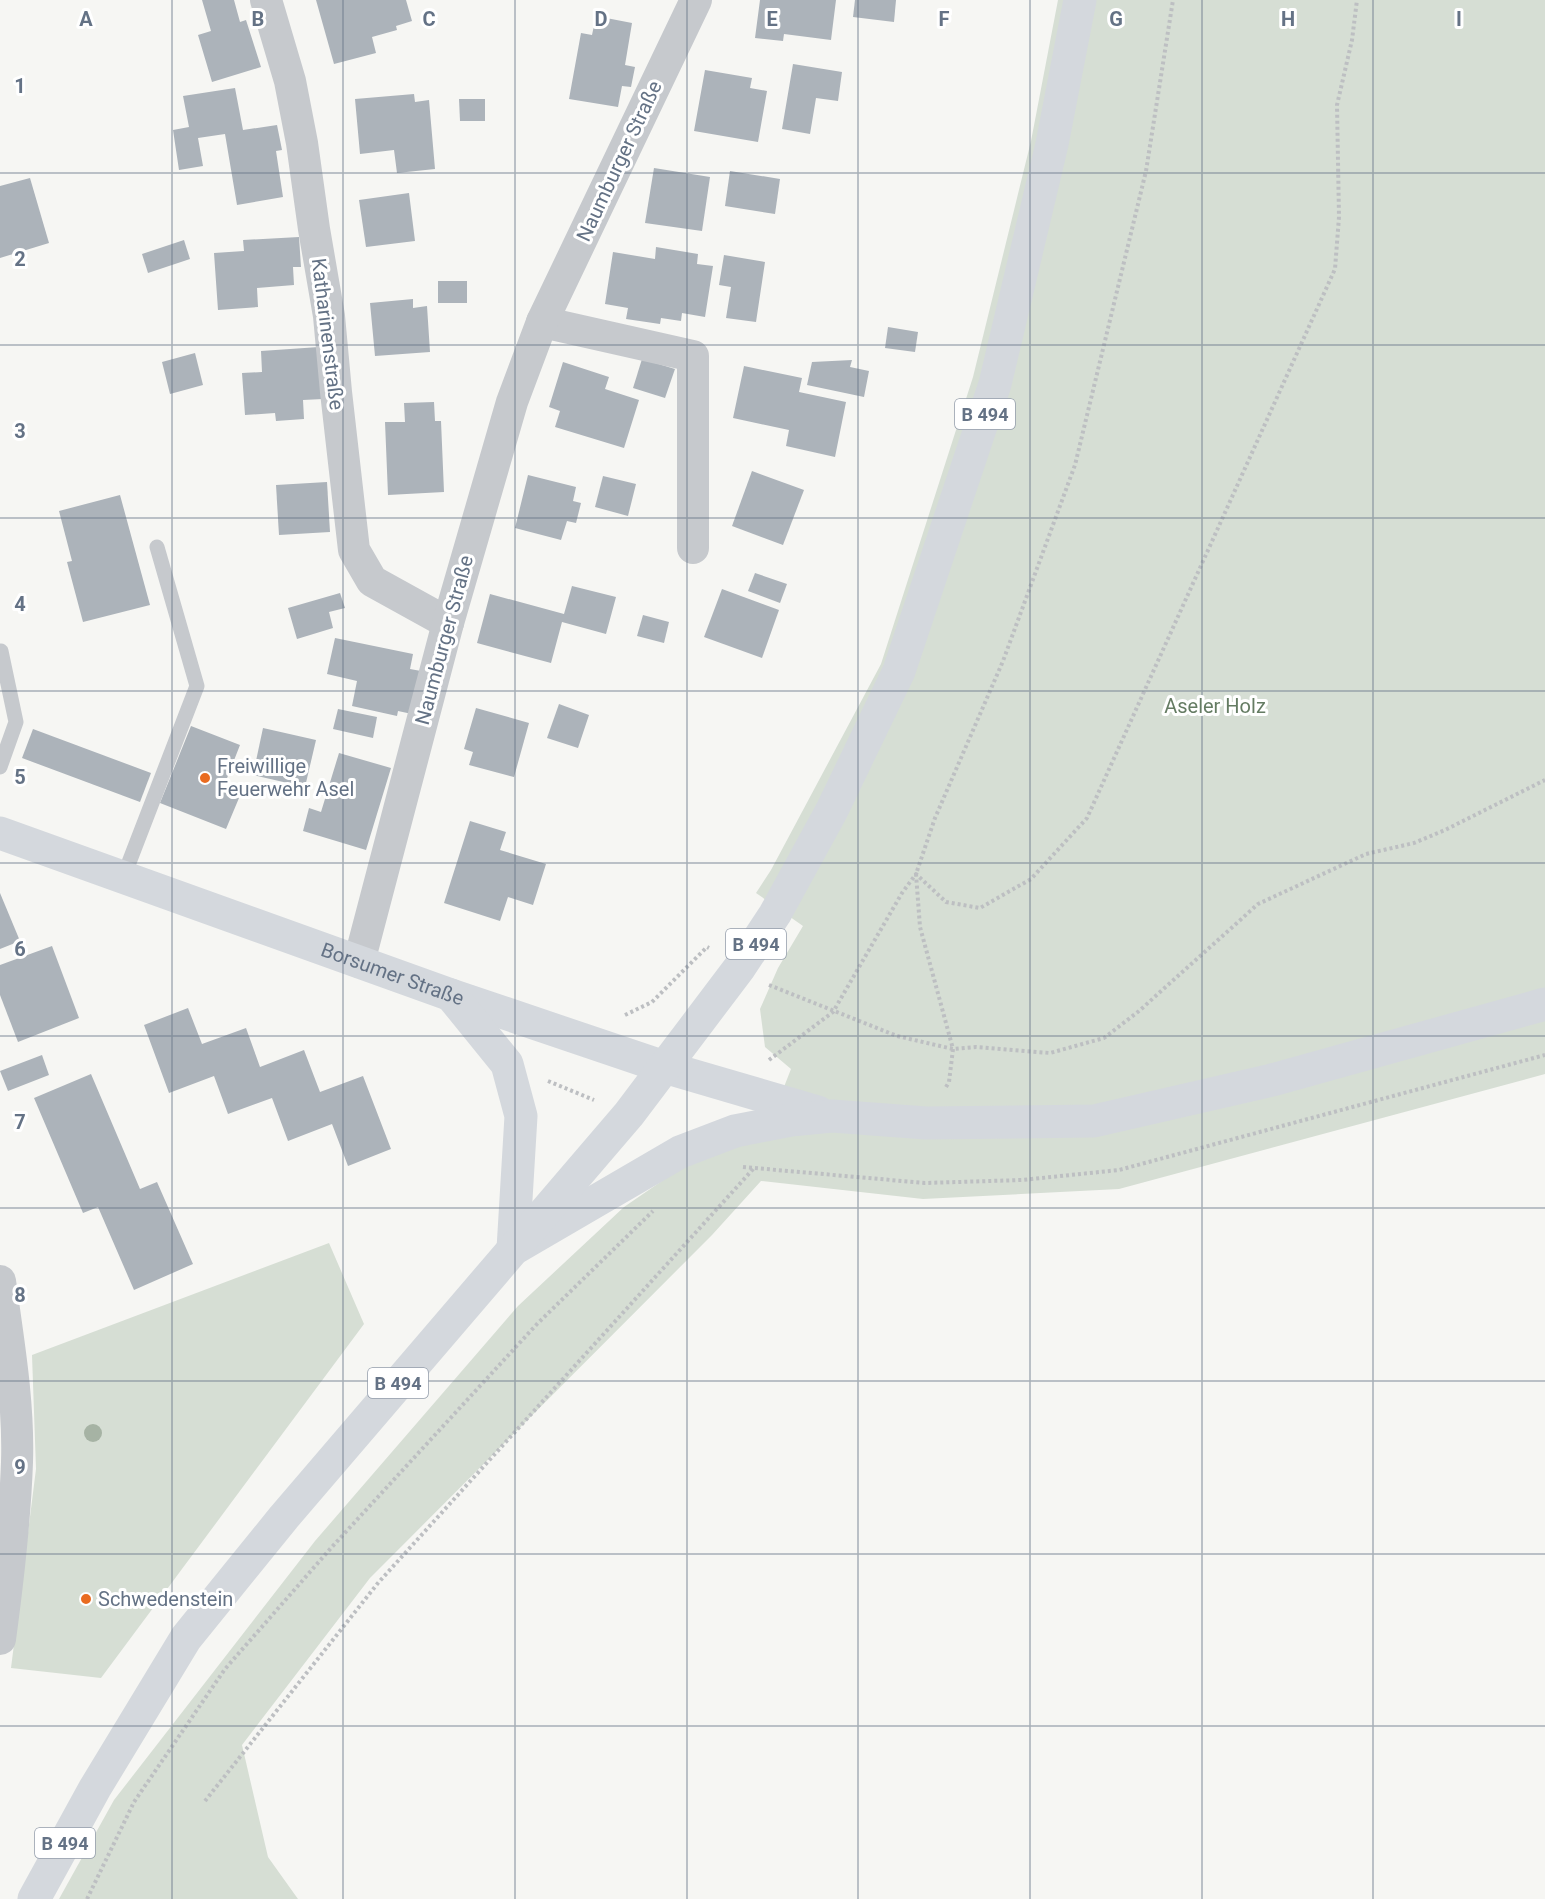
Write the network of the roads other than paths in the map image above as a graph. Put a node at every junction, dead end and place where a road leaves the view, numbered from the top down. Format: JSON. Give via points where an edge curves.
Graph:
{"nodes":[{"id":1,"x":266,"y":0,"type":"edge"},
{"id":2,"x":696,"y":0,"type":"edge"},
{"id":3,"x":1080,"y":0,"type":"edge"},
{"id":4,"x":542,"y":322,"type":"junction"},
{"id":5,"x":157,"y":547,"type":"dead end"},
{"id":6,"x":693,"y":548,"type":"dead end"},
{"id":7,"x":448,"y":623,"type":"junction"},
{"id":8,"x":1,"y":651,"type":"edge"},
{"id":9,"x":0,"y":767,"type":"edge"},
{"id":10,"x":0,"y":833,"type":"edge"},
{"id":11,"x":123,"y":878,"type":"junction"},
{"id":12,"x":359,"y":962,"type":"junction"},
{"id":13,"x":451,"y":995,"type":"junction"},
{"id":14,"x":1545,"y":1004,"type":"edge"},
{"id":15,"x":664,"y":1067,"type":"junction"},
{"id":16,"x":832,"y":1116,"type":"junction"},
{"id":17,"x":513,"y":1249,"type":"junction"},
{"id":18,"x":0,"y":1281,"type":"edge"},
{"id":19,"x":0,"y":1639,"type":"edge"},
{"id":20,"x":34,"y":1899,"type":"edge"}],
"edges":[{"from":1,"to":7,"type":"street","name":"Katharinenstraße","via":[[290,81],[302,143],[329,316],[354,550],[372,582]]},
{"from":2,"to":4,"type":"street","name":"Naumburger Straße"},
{"from":3,"to":15,"type":"street","number":"B 494","via":[[1052,144],[995,384],[899,671],[832,810],[775,914]]},
{"from":4,"to":6,"type":"street","via":[[693,356]]},
{"from":4,"to":7,"type":"street","name":"Naumburger Straße","via":[[512,402]]},
{"from":5,"to":11,"type":"lane","via":[[197,686]]},
{"from":7,"to":12,"type":"street","name":"Naumburger Straße"},
{"from":8,"to":9,"type":"lane","via":[[16,722]]},
{"from":10,"to":11,"type":"street","name":"Borsumer Straße"},
{"from":11,"to":12,"type":"street","name":"Borsumer Straße"},
{"from":12,"to":13,"type":"street","name":"Borsumer Straße"},
{"from":13,"to":15,"type":"street","name":"Borsumer Straße"},
{"from":13,"to":17,"type":"street","via":[[507,1064],[521,1116]]},
{"from":14,"to":16,"type":"street","via":[[1272,1080],[1094,1121],[926,1123]]},
{"from":15,"to":16,"type":"street","name":"Borsumer Straße"},
{"from":15,"to":17,"type":"street","number":"B 494","via":[[629,1114]]},
{"from":16,"to":17,"type":"street","via":[[735,1131],[680,1152]]},
{"from":17,"to":20,"type":"street","number":"B 494","via":[[186,1638],[95,1788]]},
{"from":18,"to":19,"type":"street","via":[[13,1379],[17,1461]]}]}
